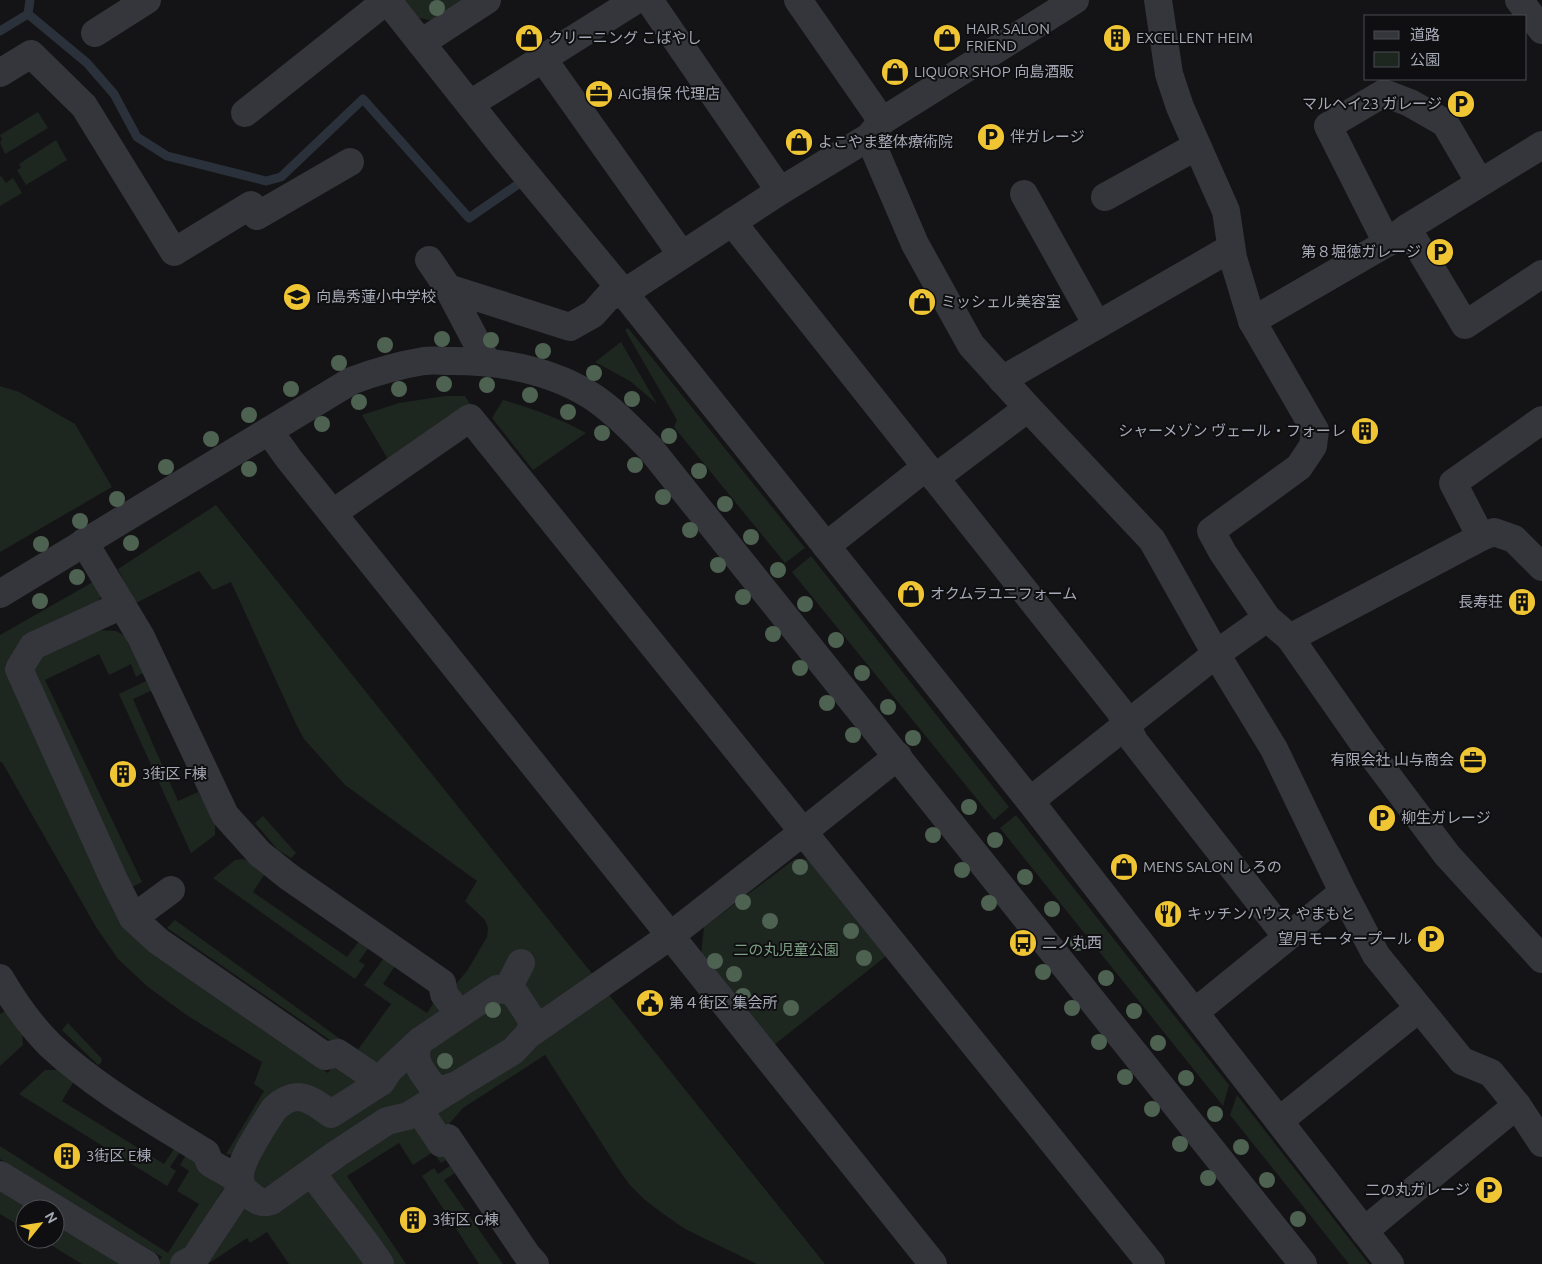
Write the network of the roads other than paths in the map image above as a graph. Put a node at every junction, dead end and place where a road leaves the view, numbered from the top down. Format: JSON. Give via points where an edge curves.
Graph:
{"nodes":[{"id":1,"x":147,"y":0,"type":"edge"},
{"id":2,"x":387,"y":0,"type":"edge"},
{"id":3,"x":487,"y":0,"type":"edge"},
{"id":4,"x":636,"y":0,"type":"edge"},
{"id":5,"x":649,"y":0,"type":"edge"},
{"id":6,"x":1158,"y":0,"type":"edge"},
{"id":7,"x":1519,"y":0,"type":"edge"},
{"id":8,"x":1062,"y":3,"type":"edge"},
{"id":9,"x":811,"y":4,"type":"edge"},
{"id":10,"x":1542,"y":30,"type":"edge"},
{"id":11,"x":95,"y":33,"type":"dead end"},
{"id":12,"x":421,"y":43,"type":"junction"},
{"id":13,"x":543,"y":59,"type":"junction"},
{"id":14,"x":0,"y":72,"type":"edge"},
{"id":15,"x":470,"y":104,"type":"junction"},
{"id":16,"x":245,"y":113,"type":"dead end"},
{"id":17,"x":876,"y":129,"type":"junction"},
{"id":18,"x":1542,"y":144,"type":"edge"},
{"id":19,"x":1197,"y":146,"type":"junction"},
{"id":20,"x":350,"y":162,"type":"dead end"},
{"id":21,"x":1480,"y":183,"type":"junction"},
{"id":22,"x":780,"y":191,"type":"junction"},
{"id":23,"x":1024,"y":194,"type":"dead end"},
{"id":24,"x":1105,"y":197,"type":"dead end"},
{"id":25,"x":732,"y":222,"type":"junction"},
{"id":26,"x":1397,"y":235,"type":"junction"},
{"id":27,"x":1232,"y":248,"type":"junction"},
{"id":28,"x":682,"y":255,"type":"junction"},
{"id":29,"x":428,"y":260,"type":"dead end"},
{"id":30,"x":1542,"y":274,"type":"edge"},
{"id":31,"x":448,"y":288,"type":"junction"},
{"id":32,"x":624,"y":293,"type":"junction"},
{"id":33,"x":1252,"y":321,"type":"junction"},
{"id":34,"x":1097,"y":325,"type":"junction"},
{"id":35,"x":487,"y":362,"type":"junction"},
{"id":36,"x":1002,"y":380,"type":"junction"},
{"id":37,"x":1028,"y":408,"type":"junction"},
{"id":38,"x":1542,"y":420,"type":"edge"},
{"id":39,"x":270,"y":431,"type":"junction"},
{"id":40,"x":931,"y":473,"type":"junction"},
{"id":41,"x":333,"y":513,"type":"junction"},
{"id":42,"x":1481,"y":537,"type":"junction"},
{"id":43,"x":84,"y":542,"type":"junction"},
{"id":44,"x":826,"y":546,"type":"junction"},
{"id":45,"x":1542,"y":567,"type":"edge"},
{"id":46,"x":0,"y":594,"type":"edge"},
{"id":47,"x":122,"y":605,"type":"junction"},
{"id":48,"x":1267,"y":618,"type":"junction"},
{"id":49,"x":1290,"y":638,"type":"junction"},
{"id":50,"x":1216,"y":654,"type":"junction"},
{"id":51,"x":1126,"y":726,"type":"junction"},
{"id":52,"x":898,"y":756,"type":"junction"},
{"id":53,"x":1030,"y":801,"type":"junction"},
{"id":54,"x":803,"y":832,"type":"junction"},
{"id":55,"x":171,"y":890,"type":"dead end"},
{"id":56,"x":1343,"y":892,"type":"junction"},
{"id":57,"x":133,"y":918,"type":"junction"},
{"id":58,"x":670,"y":936,"type":"junction"},
{"id":59,"x":1287,"y":937,"type":"junction"},
{"id":60,"x":1542,"y":959,"type":"edge"},
{"id":61,"x":521,"y":963,"type":"dead end"},
{"id":62,"x":0,"y":978,"type":"edge"},
{"id":63,"x":507,"y":990,"type":"junction"},
{"id":64,"x":1418,"y":1009,"type":"junction"},
{"id":65,"x":1195,"y":1012,"type":"junction"},
{"id":66,"x":460,"y":1014,"type":"junction"},
{"id":67,"x":528,"y":1035,"type":"junction"},
{"id":68,"x":420,"y":1041,"type":"junction"},
{"id":69,"x":381,"y":1082,"type":"junction"},
{"id":70,"x":457,"y":1085,"type":"junction"},
{"id":71,"x":1517,"y":1105,"type":"junction"},
{"id":72,"x":419,"y":1110,"type":"junction"},
{"id":73,"x":330,"y":1114,"type":"junction"},
{"id":74,"x":1279,"y":1121,"type":"junction"},
{"id":75,"x":1542,"y":1143,"type":"edge"},
{"id":76,"x":338,"y":1153,"type":"junction"},
{"id":77,"x":312,"y":1173,"type":"junction"},
{"id":78,"x":0,"y":1175,"type":"edge"},
{"id":79,"x":241,"y":1184,"type":"junction"},
{"id":80,"x":1364,"y":1232,"type":"junction"},
{"id":81,"x":1296,"y":1262,"type":"edge"},
{"id":82,"x":146,"y":1264,"type":"edge"},
{"id":83,"x":184,"y":1264,"type":"edge"},
{"id":84,"x":380,"y":1264,"type":"edge"},
{"id":85,"x":535,"y":1264,"type":"edge"},
{"id":86,"x":933,"y":1264,"type":"edge"},
{"id":87,"x":1151,"y":1264,"type":"edge"},
{"id":88,"x":1390,"y":1264,"type":"edge"}],
"edges":[{"from":1,"to":11,"type":"street"},
{"from":2,"to":12,"type":"street"},
{"from":2,"to":16,"type":"street"},
{"from":3,"to":12,"type":"street"},
{"from":4,"to":13,"type":"street"},
{"from":5,"to":22,"type":"street"},
{"from":6,"to":19,"type":"street","via":[[1169,74]]},
{"from":7,"to":10,"type":"street"},
{"from":8,"to":17,"type":"street"},
{"from":9,"to":17,"type":"street"},
{"from":12,"to":15,"type":"street"},
{"from":13,"to":15,"type":"street"},
{"from":13,"to":28,"type":"street"},
{"from":14,"to":20,"type":"street","via":[[31,54],[84,106],[174,252],[251,206],[257,216]]},
{"from":15,"to":32,"type":"street"},
{"from":17,"to":22,"type":"street"},
{"from":17,"to":36,"type":"street","via":[[915,244],[971,345]]},
{"from":18,"to":21,"type":"street"},
{"from":19,"to":24,"type":"street"},
{"from":19,"to":27,"type":"street","via":[[1226,211]]},
{"from":21,"to":26,"type":"street"},
{"from":21,"to":26,"type":"street","via":[[1445,122],[1384,93],[1328,126]]},
{"from":22,"to":25,"type":"street"},
{"from":23,"to":34,"type":"street"},
{"from":25,"to":28,"type":"street"},
{"from":25,"to":40,"type":"street"},
{"from":26,"to":30,"type":"street","via":[[1465,325]]},
{"from":26,"to":33,"type":"street"},
{"from":27,"to":33,"type":"street"},
{"from":27,"to":34,"type":"street"},
{"from":28,"to":32,"type":"street"},
{"from":29,"to":31,"type":"street"},
{"from":31,"to":32,"type":"street","via":[[570,327],[593,314],[609,296]]},
{"from":31,"to":35,"type":"street"},
{"from":32,"to":44,"type":"street","via":[[760,449]]},
{"from":33,"to":48,"type":"street","via":[[1315,430],[1313,446],[1300,467],[1211,531]]},
{"from":34,"to":36,"type":"street"},
{"from":35,"to":39,"type":"street","via":[[426,361],[350,380]]},
{"from":35,"to":52,"type":"street","via":[[560,380],[590,396],[620,419],[650,448]]},
{"from":36,"to":37,"type":"street"},
{"from":37,"to":40,"type":"street"},
{"from":37,"to":50,"type":"street","via":[[1152,540]]},
{"from":38,"to":42,"type":"street","via":[[1453,483]]},
{"from":39,"to":41,"type":"street"},
{"from":39,"to":43,"type":"street"},
{"from":40,"to":44,"type":"street"},
{"from":40,"to":51,"type":"street","via":[[1120,711]]},
{"from":41,"to":54,"type":"street","via":[[470,418]]},
{"from":41,"to":58,"type":"street"},
{"from":42,"to":45,"type":"street","via":[[1494,532],[1514,539]]},
{"from":42,"to":49,"type":"street"},
{"from":43,"to":46,"type":"street"},
{"from":43,"to":47,"type":"street"},
{"from":44,"to":53,"type":"street"},
{"from":47,"to":57,"type":"street","via":[[33,646],[19,669]]},
{"from":47,"to":66,"type":"street","via":[[142,637],[225,815],[267,860],[442,983],[444,994]]},
{"from":48,"to":49,"type":"street"},
{"from":48,"to":50,"type":"street"},
{"from":49,"to":60,"type":"street","via":[[1447,855]]},
{"from":50,"to":51,"type":"street"},
{"from":50,"to":56,"type":"street","via":[[1274,749]]},
{"from":51,"to":53,"type":"street"},
{"from":51,"to":59,"type":"street","via":[[1134,741]]},
{"from":52,"to":54,"type":"street"},
{"from":52,"to":81,"type":"street"},
{"from":53,"to":65,"type":"street"},
{"from":54,"to":58,"type":"street"},
{"from":54,"to":87,"type":"street"},
{"from":55,"to":57,"type":"street"},
{"from":56,"to":59,"type":"street"},
{"from":56,"to":64,"type":"street","via":[[1376,955]]},
{"from":57,"to":69,"type":"street","via":[[158,942],[325,1056],[338,1053]]},
{"from":58,"to":67,"type":"street"},
{"from":58,"to":86,"type":"street"},
{"from":59,"to":65,"type":"street"},
{"from":61,"to":63,"type":"street"},
{"from":62,"to":79,"type":"street","via":[[31,1024],[68,1061],[206,1153],[210,1163]]},
{"from":63,"to":66,"type":"street","via":[[493,991]]},
{"from":63,"to":67,"type":"street","via":[[515,994],[533,1021]]},
{"from":64,"to":71,"type":"street","via":[[1462,1061],[1492,1073]]},
{"from":64,"to":74,"type":"street"},
{"from":65,"to":74,"type":"street"},
{"from":66,"to":68,"type":"street"},
{"from":67,"to":70,"type":"street","via":[[513,1051]]},
{"from":68,"to":69,"type":"street"},
{"from":68,"to":70,"type":"street","via":[[416,1060],[434,1088],[442,1090]]},
{"from":69,"to":73,"type":"street"},
{"from":70,"to":72,"type":"street"},
{"from":71,"to":75,"type":"street"},
{"from":71,"to":80,"type":"street"},
{"from":72,"to":76,"type":"street","via":[[404,1118],[387,1121]]},
{"from":72,"to":85,"type":"street","via":[[441,1143],[448,1138]]},
{"from":73,"to":76,"type":"street","via":[[336,1122],[341,1142]]},
{"from":73,"to":79,"type":"street","via":[[302,1096],[280,1103],[242,1162]]},
{"from":74,"to":80,"type":"street"},
{"from":76,"to":77,"type":"street"},
{"from":77,"to":79,"type":"street","via":[[264,1209]]},
{"from":77,"to":84,"type":"street"},
{"from":78,"to":82,"type":"street"},
{"from":79,"to":83,"type":"street","via":[[196,1258]]},
{"from":80,"to":88,"type":"street"}]}
